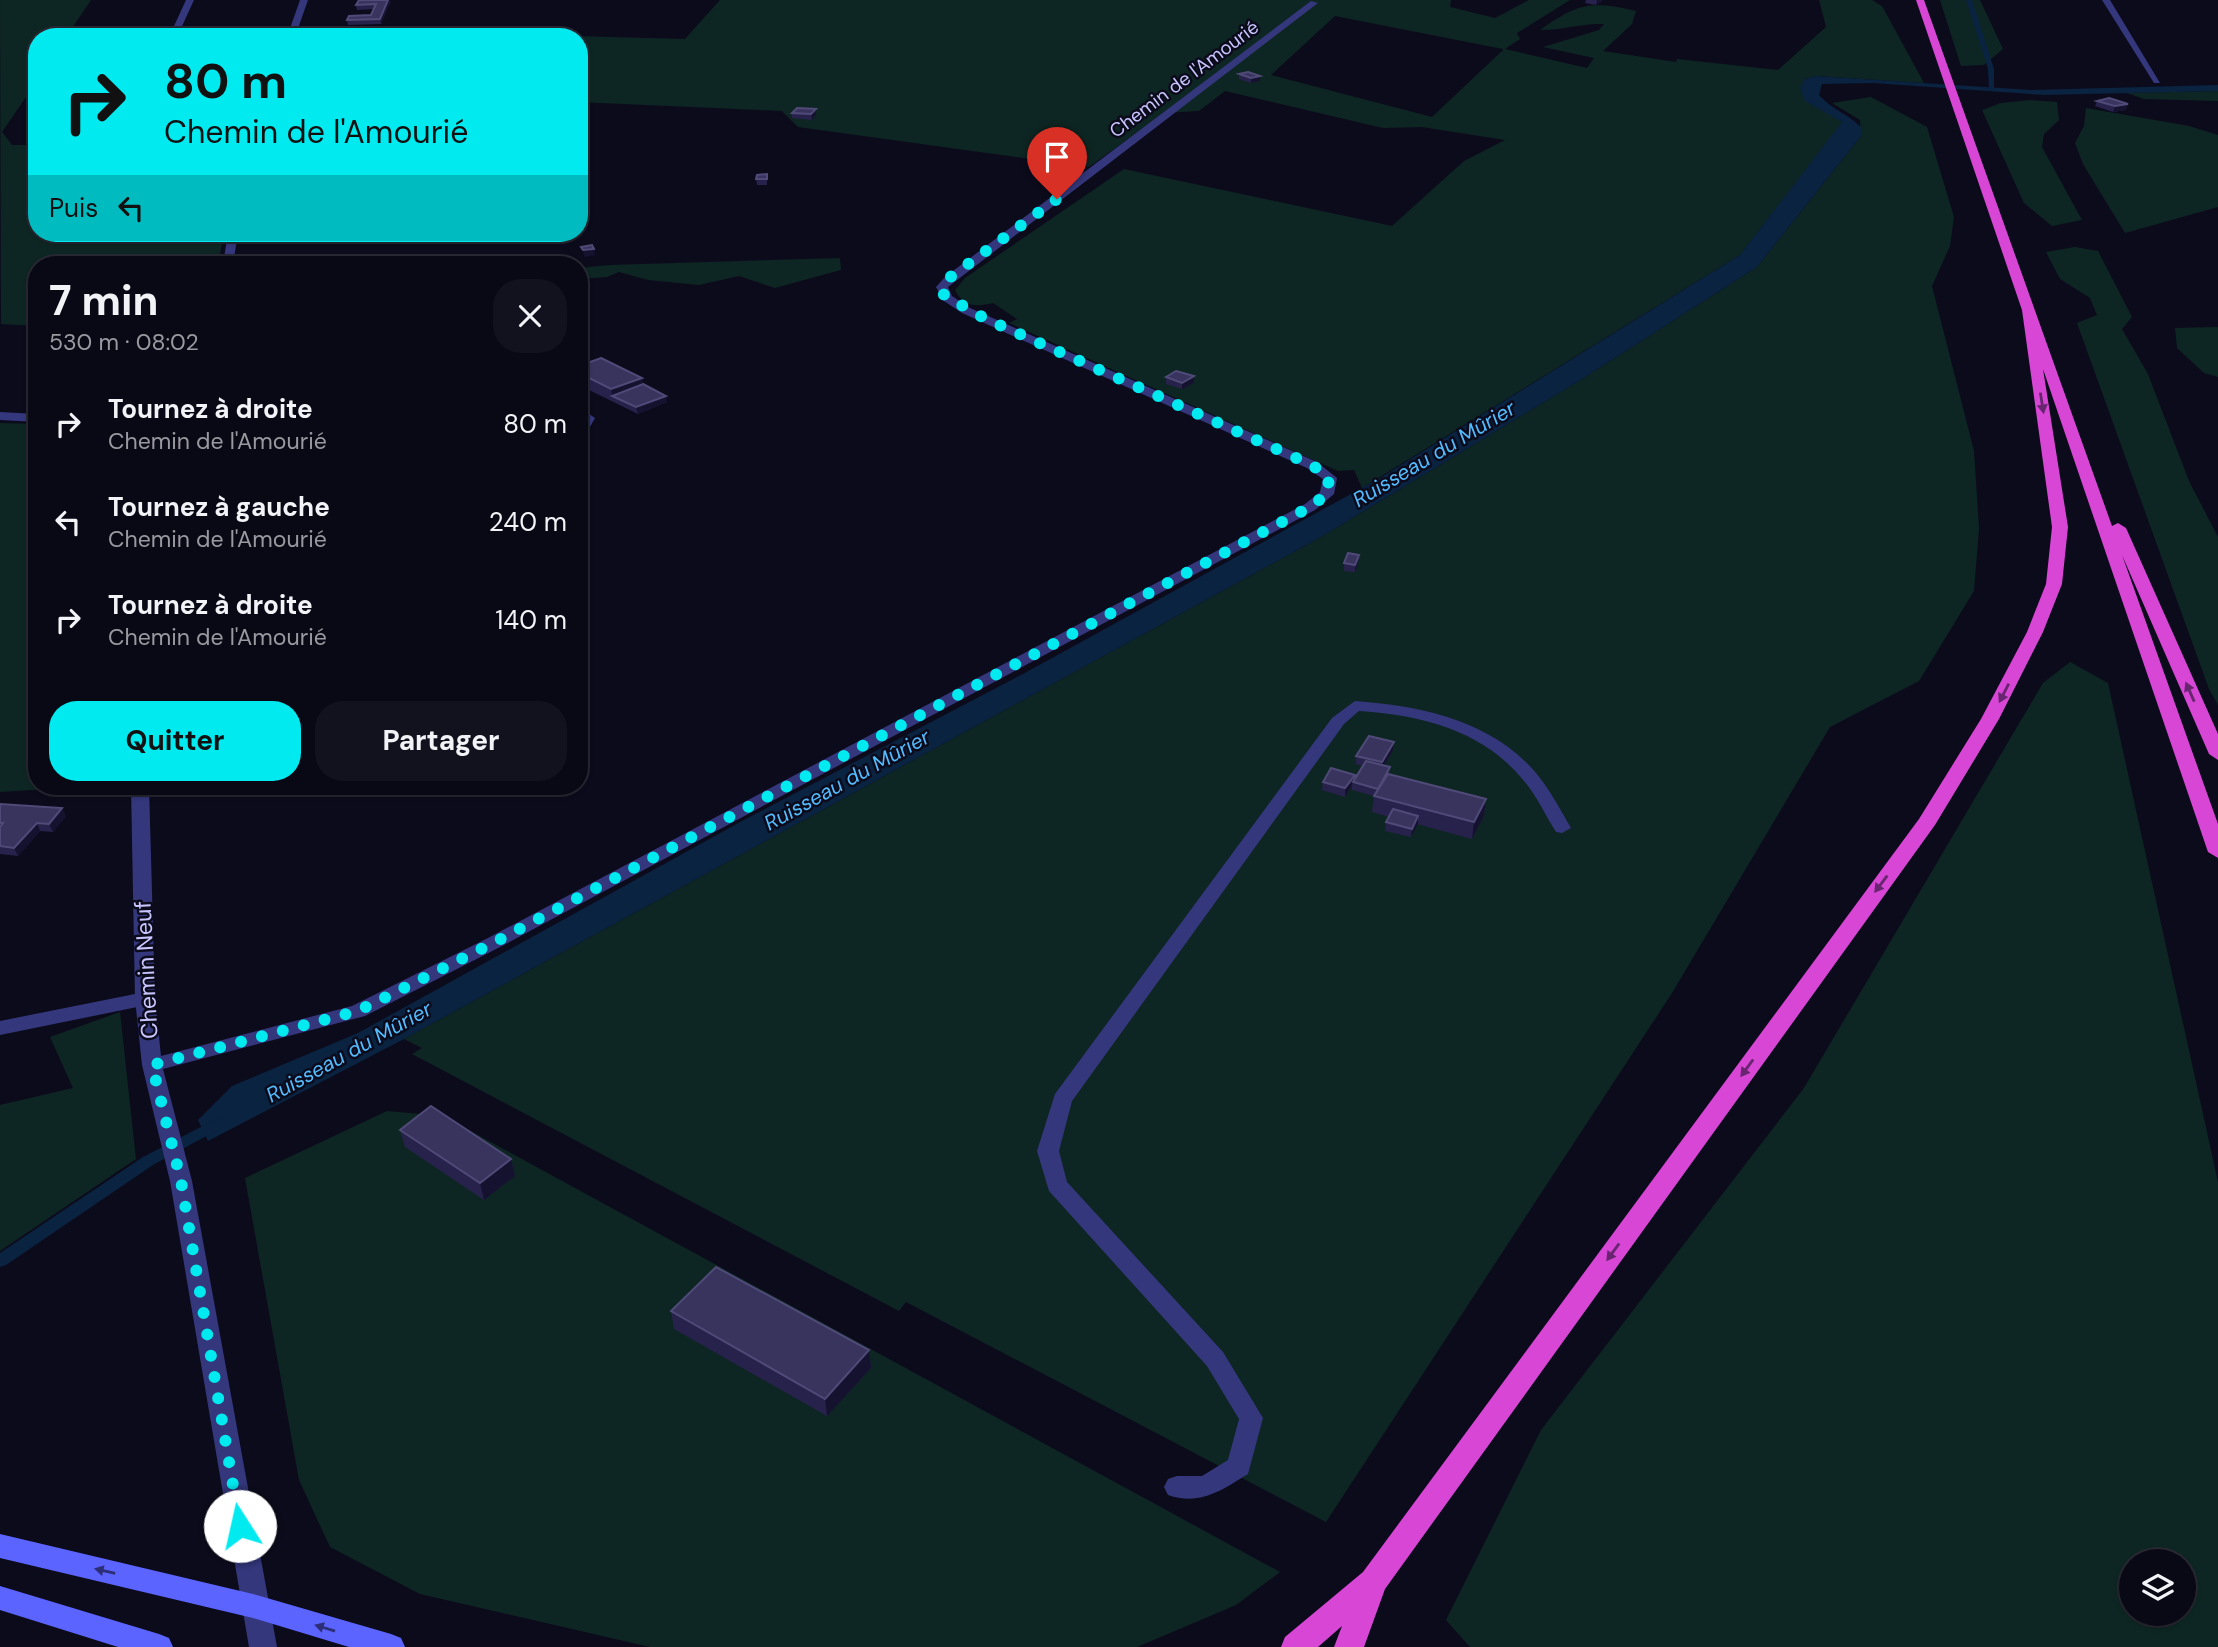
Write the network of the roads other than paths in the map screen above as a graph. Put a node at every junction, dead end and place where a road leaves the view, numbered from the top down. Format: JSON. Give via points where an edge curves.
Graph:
{"nodes":[{"id":1,"x":190,"y":0,"type":"edge"},
{"id":2,"x":304,"y":0,"type":"edge"},
{"id":3,"x":1920,"y":0,"type":"edge"},
{"id":4,"x":2106,"y":0,"type":"edge"},
{"id":5,"x":1314,"y":3,"type":"dead end"},
{"id":6,"x":177,"y":28,"type":"edge"},
{"id":7,"x":294,"y":28,"type":"edge"},
{"id":8,"x":2157,"y":81,"type":"dead end"},
{"id":9,"x":2027,"y":312,"type":"junction"},
{"id":10,"x":2061,"y":399,"type":"junction"},
{"id":11,"x":0,"y":416,"type":"edge"},
{"id":12,"x":28,"y":418,"type":"edge"},
{"id":13,"x":2218,"y":754,"type":"edge"},
{"id":14,"x":140,"y":795,"type":"edge"},
{"id":15,"x":1562,"y":828,"type":"dead end"},
{"id":16,"x":2218,"y":852,"type":"edge"},
{"id":17,"x":145,"y":999,"type":"junction"},
{"id":18,"x":0,"y":1028,"type":"edge"},
{"id":19,"x":152,"y":1065,"type":"junction"},
{"id":20,"x":1177,"y":1488,"type":"dead end"},
{"id":21,"x":0,"y":1546,"type":"edge"},
{"id":22,"x":1373,"y":1582,"type":"junction"},
{"id":23,"x":0,"y":1598,"type":"edge"},
{"id":24,"x":253,"y":1606,"type":"junction"},
{"id":25,"x":159,"y":1647,"type":"edge"},
{"id":26,"x":263,"y":1647,"type":"edge"},
{"id":27,"x":391,"y":1647,"type":"edge"},
{"id":28,"x":1296,"y":1647,"type":"edge"},
{"id":29,"x":1349,"y":1647,"type":"edge"}],
"edges":[{"from":1,"to":6,"type":"street"},
{"from":2,"to":7,"type":"street"},
{"from":3,"to":9,"type":"highway"},
{"from":4,"to":8,"type":"street"},
{"from":5,"to":19,"type":"street","name":"Chemin de l'Amourié","via":[[942,287],[951,302],[986,319],[1312,465],[1329,478],[1327,494],[358,1011]]},
{"from":9,"to":10,"type":"highway"},
{"from":9,"to":22,"type":"highway","one_way":true,"via":[[2060,527],[2054,584],[2035,632],[1990,719],[1928,821]]},
{"from":13,"to":10,"type":"highway","one_way":true},
{"from":10,"to":16,"type":"highway"},
{"from":11,"to":12,"type":"street"},
{"from":14,"to":17,"type":"street","name":"Chemin Neuf"},
{"from":15,"to":20,"type":"street","via":[[1524,769],[1463,725],[1355,706],[1338,721],[1062,1099],[1048,1151],[1058,1185],[1215,1359],[1251,1418],[1239,1466],[1206,1487]]},
{"from":17,"to":18,"type":"street"},
{"from":17,"to":19,"type":"street","name":"Chemin Neuf"},
{"from":19,"to":24,"type":"street","name":"Chemin Neuf","via":[[177,1166]]},
{"from":24,"to":21,"type":"main road","one_way":true},
{"from":22,"to":28,"type":"highway"},
{"from":22,"to":29,"type":"highway"},
{"from":23,"to":25,"type":"main road"},
{"from":24,"to":26,"type":"street","name":"Chemin Neuf"},
{"from":27,"to":24,"type":"main road","one_way":true}]}
